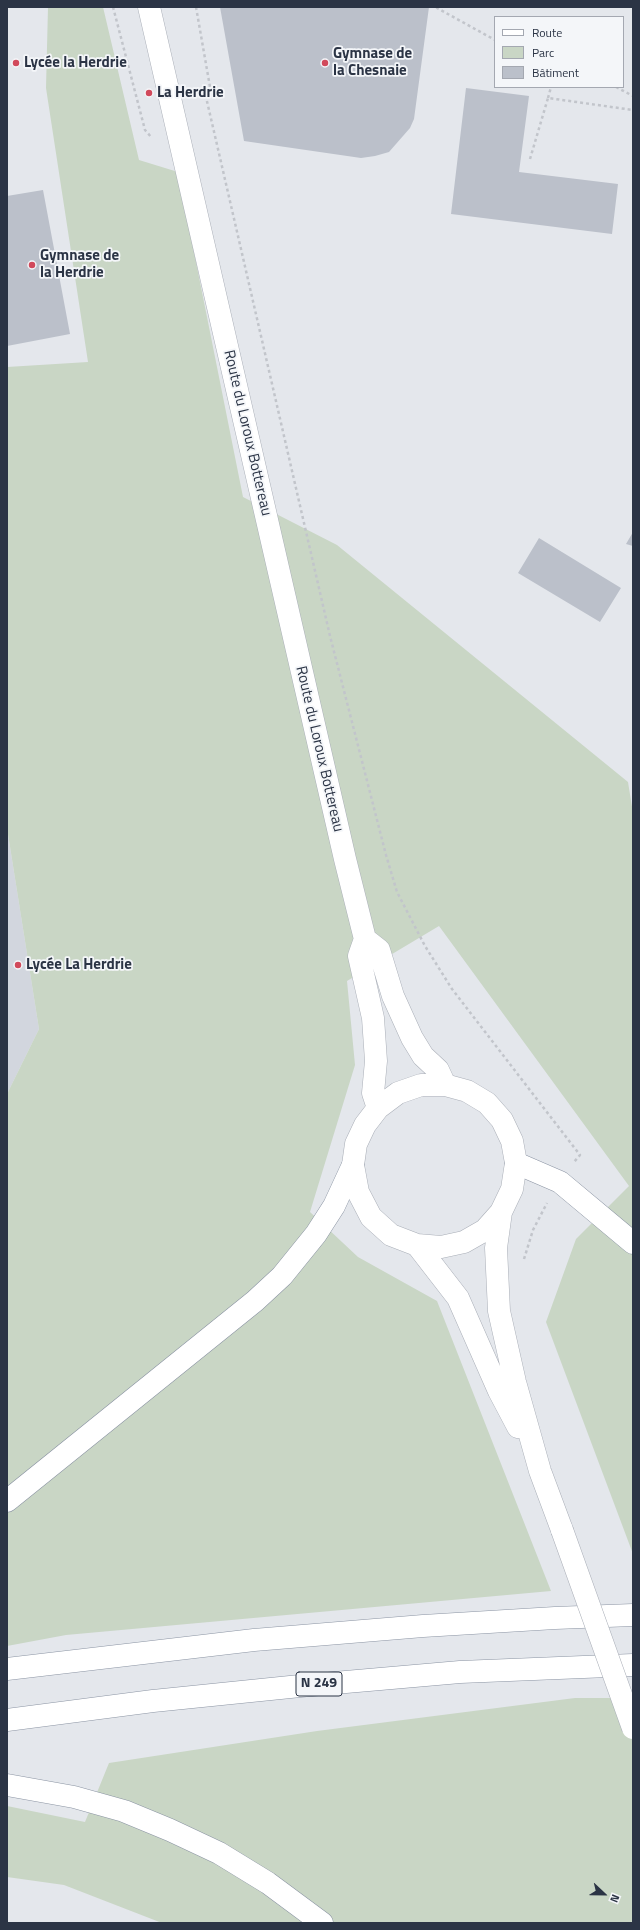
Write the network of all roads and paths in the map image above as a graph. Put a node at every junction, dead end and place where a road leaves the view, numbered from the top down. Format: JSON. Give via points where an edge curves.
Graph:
{"nodes":[{"id":1,"x":113,"y":7,"type":"edge"},
{"id":2,"x":149,"y":7,"type":"edge"},
{"id":3,"x":196,"y":7,"type":"edge"},
{"id":4,"x":437,"y":7,"type":"edge"},
{"id":5,"x":494,"y":39,"type":"edge"},
{"id":6,"x":551,"y":88,"type":"edge"},
{"id":7,"x":618,"y":88,"type":"edge"},
{"id":8,"x":633,"y":96,"type":"edge"},
{"id":9,"x":548,"y":98,"type":"junction"},
{"id":10,"x":633,"y":110,"type":"edge"},
{"id":11,"x":155,"y":142,"type":"dead end"},
{"id":12,"x":530,"y":159,"type":"dead end"},
{"id":13,"x":366,"y":939,"type":"junction"},
{"id":14,"x":445,"y":1085,"type":"junction"},
{"id":15,"x":378,"y":1108,"type":"junction"},
{"id":16,"x":516,"y":1163,"type":"junction"},
{"id":17,"x":353,"y":1165,"type":"junction"},
{"id":18,"x":560,"y":1182,"type":"junction"},
{"id":19,"x":501,"y":1212,"type":"junction"},
{"id":20,"x":633,"y":1243,"type":"edge"},
{"id":21,"x":417,"y":1245,"type":"junction"},
{"id":22,"x":523,"y":1262,"type":"dead end"},
{"id":23,"x":540,"y":1471,"type":"junction"},
{"id":24,"x":7,"y":1501,"type":"edge"},
{"id":25,"x":633,"y":1615,"type":"edge"},
{"id":26,"x":633,"y":1665,"type":"edge"},
{"id":27,"x":7,"y":1669,"type":"edge"},
{"id":28,"x":7,"y":1720,"type":"edge"},
{"id":29,"x":633,"y":1728,"type":"edge"},
{"id":30,"x":7,"y":1785,"type":"edge"},
{"id":31,"x":322,"y":1923,"type":"edge"}],
"edges":[{"from":1,"to":11,"type":"path","via":[[145,130]]},
{"from":2,"to":13,"type":"main road","name":"Route du Loroux Bottereau","via":[[345,859]]},
{"from":3,"to":18,"type":"path","via":[[210,87],[206,97],[330,636],[397,892],[425,946],[452,989],[580,1155]]},
{"from":4,"to":5,"type":"path"},
{"from":6,"to":9,"type":"path"},
{"from":7,"to":8,"type":"path"},
{"from":9,"to":10,"type":"path"},
{"from":9,"to":12,"type":"path"},
{"from":13,"to":14,"type":"main road","via":[[379,950],[393,996],[412,1038],[423,1056],[438,1070]]},
{"from":13,"to":15,"type":"main road","via":[[359,956],[373,1018],[376,1062],[373,1093]]},
{"from":14,"to":15,"type":"main road","via":[[415,1087],[398,1093]]},
{"from":14,"to":16,"type":"main road","via":[[467,1091],[487,1103],[502,1120],[512,1141]]},
{"from":15,"to":17,"type":"main road","via":[[365,1124],[356,1144]]},
{"from":16,"to":18,"type":"main road"},
{"from":16,"to":19,"type":"main road","via":[[512,1189]]},
{"from":17,"to":21,"type":"main road","via":[[358,1192],[371,1216],[391,1235]]},
{"from":17,"to":24,"type":"main road","via":[[334,1206],[316,1234],[282,1276]]},
{"from":18,"to":20,"type":"main road"},
{"from":18,"to":22,"type":"path","via":[[533,1230]]},
{"from":19,"to":21,"type":"main road","via":[[485,1230],[464,1242],[441,1247]]},
{"from":19,"to":23,"type":"main road","via":[[496,1248],[499,1311],[515,1382]]},
{"from":21,"to":23,"type":"main road","via":[[458,1298],[499,1391]]},
{"from":23,"to":29,"type":"main road","bridge":true},
{"from":25,"to":27,"type":"main road","via":[[423,1626],[261,1640]]},
{"from":26,"to":28,"type":"main road","number":"N 249","via":[[460,1672],[308,1685],[153,1701]]},
{"from":30,"to":31,"type":"main road","via":[[74,1797],[124,1811],[170,1830],[218,1853],[268,1883]]}]}
